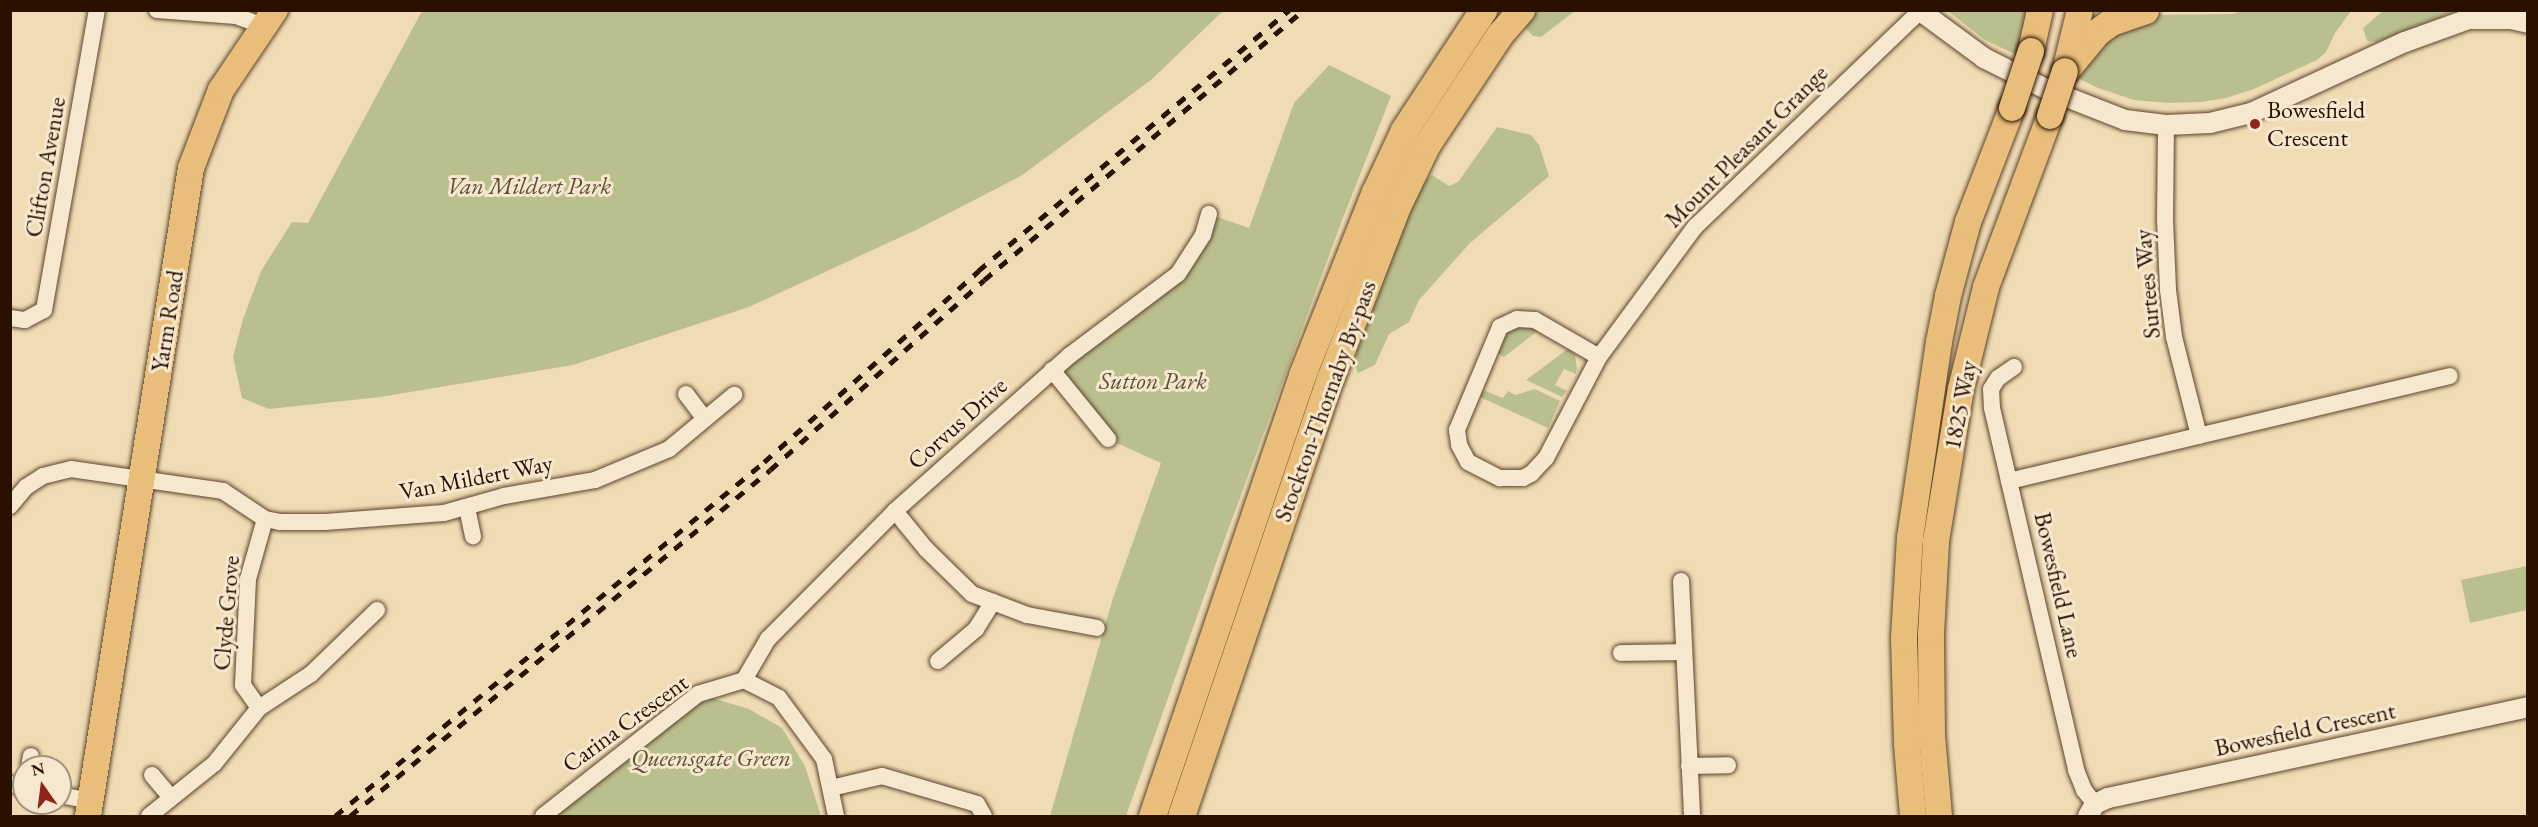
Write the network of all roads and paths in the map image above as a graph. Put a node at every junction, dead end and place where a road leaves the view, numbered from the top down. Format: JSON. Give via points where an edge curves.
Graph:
{"nodes":[{"id":1,"x":97,"y":10,"type":"edge"},
{"id":2,"x":157,"y":10,"type":"edge"},
{"id":3,"x":1483,"y":10,"type":"edge"},
{"id":4,"x":1521,"y":10,"type":"edge"},
{"id":5,"x":2040,"y":10,"type":"edge"},
{"id":6,"x":2080,"y":10,"type":"edge"},
{"id":7,"x":2145,"y":10,"type":"edge"},
{"id":8,"x":1919,"y":11,"type":"edge"},
{"id":9,"x":270,"y":19,"type":"edge"},
{"id":10,"x":2528,"y":23,"type":"edge"},
{"id":11,"x":2065,"y":71,"type":"junction"},
{"id":12,"x":2166,"y":125,"type":"junction"},
{"id":13,"x":1209,"y":214,"type":"dead end"},
{"id":14,"x":18,"y":319,"type":"edge"},
{"id":15,"x":1599,"y":357,"type":"junction"},
{"id":16,"x":2014,"y":367,"type":"dead end"},
{"id":17,"x":1052,"y":370,"type":"junction"},
{"id":18,"x":2450,"y":376,"type":"dead end"},
{"id":19,"x":686,"y":394,"type":"dead end"},
{"id":20,"x":734,"y":395,"type":"dead end"},
{"id":21,"x":705,"y":419,"type":"junction"},
{"id":22,"x":2199,"y":436,"type":"junction"},
{"id":23,"x":1108,"y":439,"type":"dead end"},
{"id":24,"x":142,"y":478,"type":"junction"},
{"id":25,"x":2009,"y":481,"type":"junction"},
{"id":26,"x":10,"y":506,"type":"edge"},
{"id":27,"x":467,"y":508,"type":"junction"},
{"id":28,"x":896,"y":511,"type":"junction"},
{"id":29,"x":265,"y":519,"type":"junction"},
{"id":30,"x":473,"y":536,"type":"dead end"},
{"id":31,"x":1681,"y":581,"type":"dead end"},
{"id":32,"x":993,"y":602,"type":"junction"},
{"id":33,"x":377,"y":610,"type":"dead end"},
{"id":34,"x":1097,"y":628,"type":"dead end"},
{"id":35,"x":1684,"y":652,"type":"junction"},
{"id":36,"x":1621,"y":653,"type":"dead end"},
{"id":37,"x":938,"y":661,"type":"dead end"},
{"id":38,"x":744,"y":680,"type":"junction"},
{"id":39,"x":2528,"y":707,"type":"edge"},
{"id":40,"x":259,"y":708,"type":"junction"},
{"id":41,"x":1728,"y":765,"type":"dead end"},
{"id":42,"x":1689,"y":766,"type":"junction"},
{"id":43,"x":152,"y":775,"type":"dead end"},
{"id":44,"x":831,"y":788,"type":"junction"},
{"id":45,"x":171,"y":798,"type":"junction"},
{"id":46,"x":78,"y":806,"type":"edge"},
{"id":47,"x":2091,"y":810,"type":"edge"},
{"id":48,"x":149,"y":816,"type":"edge"},
{"id":49,"x":543,"y":816,"type":"edge"},
{"id":50,"x":836,"y":816,"type":"edge"},
{"id":51,"x":984,"y":816,"type":"edge"},
{"id":52,"x":1152,"y":816,"type":"edge"},
{"id":53,"x":1181,"y":816,"type":"edge"},
{"id":54,"x":1692,"y":816,"type":"edge"},
{"id":55,"x":1913,"y":816,"type":"edge"},
{"id":56,"x":1939,"y":816,"type":"edge"}],
"edges":[{"from":1,"to":14,"type":"street","name":"Clifton Avenue","via":[[44,310]]},
{"from":2,"to":9,"type":"street"},
{"from":3,"to":52,"type":"highway","name":"Stockton-Thornaby By-pass","via":[[1404,130],[1375,192],[1302,375]]},
{"from":4,"to":53,"type":"highway","name":"Stockton-Thornaby By-pass","via":[[1500,34],[1427,144],[1398,204],[1330,379]]},
{"from":5,"to":55,"type":"main road","name":"1825 Way","bridge":true,"via":[[2012,108],[1968,222],[1948,296],[1933,376],[1910,538],[1904,638]]},
{"from":6,"to":11,"type":"main road","name":"1825 Way"},
{"from":7,"to":11,"type":"highway","via":[[2111,22],[2097,32]]},
{"from":8,"to":12,"type":"street","via":[[1984,58],[2046,89],[2125,120]]},
{"from":8,"to":15,"type":"street","name":"Mount Pleasant Grange","via":[[1695,227]]},
{"from":9,"to":24,"type":"main road","name":"Yarm Road","via":[[221,90],[191,168]]},
{"from":10,"to":12,"type":"street","via":[[2469,19],[2404,42],[2251,113],[2210,123]]},
{"from":11,"to":56,"type":"main road","name":"1825 Way","bridge":true,"via":[[1986,287],[1961,389],[1936,541],[1931,645],[1932,736]]},
{"from":12,"to":22,"type":"street","name":"Surtees Way","via":[[2168,290],[2174,337]]},
{"from":13,"to":17,"type":"street","name":"Corvus Drive","via":[[1203,235],[1178,274]]},
{"from":15,"to":15,"type":"street","name":"Mount Pleasant Grange","via":[[1546,458],[1532,474],[1500,478],[1468,462],[1459,446],[1457,430],[1500,327],[1517,319],[1535,320]]},
{"from":16,"to":25,"type":"street","name":"Bowesfield Lane","via":[[1998,378],[1991,389]]},
{"from":17,"to":23,"type":"street"},
{"from":17,"to":28,"type":"street","name":"Corvus Drive"},
{"from":18,"to":22,"type":"street"},
{"from":19,"to":21,"type":"street"},
{"from":20,"to":21,"type":"street","name":"Van Mildert Way"},
{"from":21,"to":27,"type":"street","name":"Van Mildert Way","via":[[669,448],[595,480],[504,496]]},
{"from":22,"to":25,"type":"street"},
{"from":24,"to":26,"type":"street","name":"Van Mildert Way","via":[[71,469],[42,476]]},
{"from":24,"to":29,"type":"street","name":"Van Mildert Way","via":[[222,491]]},
{"from":24,"to":46,"type":"main road","name":"Yarm Road","via":[[115,651]]},
{"from":25,"to":47,"type":"street","name":"Bowesfield Lane","via":[[2076,770]]},
{"from":27,"to":29,"type":"street","name":"Van Mildert Way","via":[[325,522]]},
{"from":27,"to":30,"type":"street"},
{"from":28,"to":32,"type":"street","via":[[926,549],[972,594]]},
{"from":28,"to":38,"type":"street","name":"Corvus Drive","via":[[768,639]]},
{"from":29,"to":40,"type":"street","name":"Clyde Grove","via":[[248,579],[243,685]]},
{"from":31,"to":35,"type":"street"},
{"from":32,"to":34,"type":"street","via":[[1027,615]]},
{"from":32,"to":37,"type":"street","via":[[976,629]]},
{"from":33,"to":40,"type":"street","via":[[311,674]]},
{"from":35,"to":36,"type":"street"},
{"from":35,"to":42,"type":"street"},
{"from":38,"to":44,"type":"street","via":[[779,698],[824,759]]},
{"from":38,"to":49,"type":"street","name":"Carina Crescent","via":[[698,694]]},
{"from":39,"to":47,"type":"street","name":"Bowesfield Crescent","via":[[2108,798]]},
{"from":40,"to":45,"type":"street","via":[[214,764]]},
{"from":41,"to":42,"type":"street"},
{"from":42,"to":54,"type":"street"},
{"from":43,"to":45,"type":"street"},
{"from":44,"to":50,"type":"street"},
{"from":44,"to":51,"type":"street","via":[[882,776],[977,804]]},
{"from":45,"to":48,"type":"street"}]}
